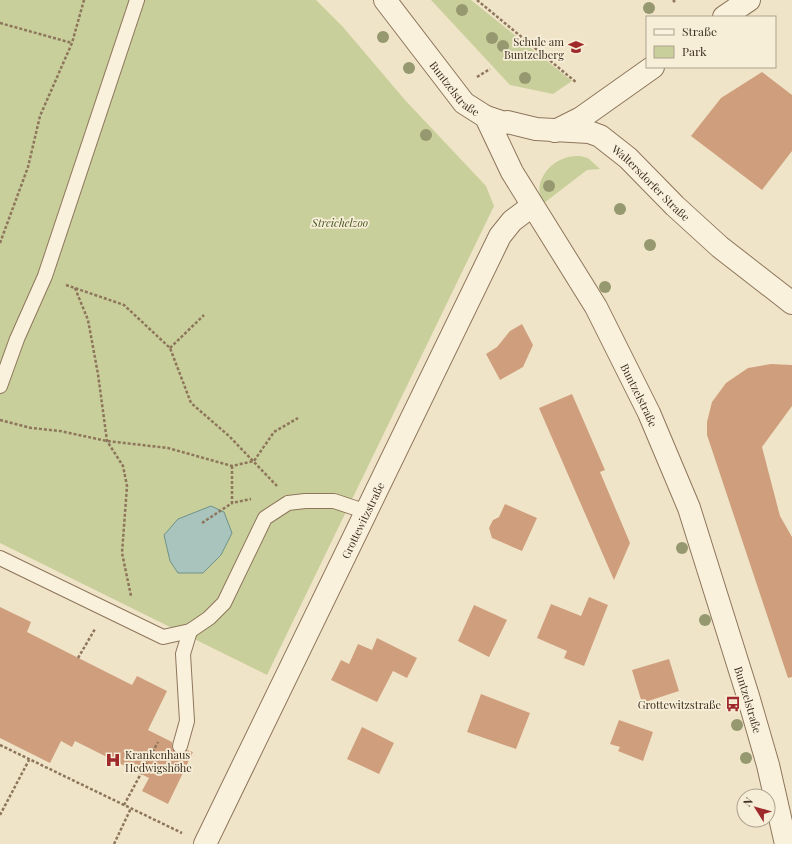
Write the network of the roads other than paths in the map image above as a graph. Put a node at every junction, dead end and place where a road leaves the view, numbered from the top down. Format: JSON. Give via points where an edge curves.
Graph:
{"nodes":[{"id":1,"x":137,"y":0,"type":"edge"},
{"id":2,"x":385,"y":0,"type":"edge"},
{"id":3,"x":748,"y":0,"type":"edge"},
{"id":4,"x":725,"y":16,"type":"edge"},
{"id":5,"x":652,"y":68,"type":"edge"},
{"id":6,"x":486,"y":118,"type":"junction"},
{"id":7,"x":555,"y":131,"type":"junction"},
{"id":8,"x":532,"y":206,"type":"junction"},
{"id":9,"x":792,"y":303,"type":"edge"},
{"id":10,"x":0,"y":386,"type":"edge"},
{"id":11,"x":367,"y":512,"type":"junction"},
{"id":12,"x":0,"y":558,"type":"edge"},
{"id":13,"x":190,"y":631,"type":"junction"},
{"id":14,"x":180,"y":746,"type":"dead end"},
{"id":15,"x":196,"y":840,"type":"edge"},
{"id":16,"x":786,"y":844,"type":"edge"}],
"edges":[{"from":1,"to":10,"type":"lane","via":[[45,276],[17,339]]},
{"from":2,"to":6,"type":"street","name":"Buntzelstraße","via":[[464,103]]},
{"from":3,"to":4,"type":"street"},
{"from":5,"to":7,"type":"street","via":[[581,118]]},
{"from":6,"to":7,"type":"street","name":"Waltersdorfer Straße"},
{"from":6,"to":8,"type":"street","name":"Buntzelstraße"},
{"from":7,"to":9,"type":"street","name":"Waltersdorfer Straße","via":[[589,132],[610,143],[720,247]]},
{"from":8,"to":11,"type":"street","name":"Grottewitzstraße","via":[[512,221],[500,236]]},
{"from":8,"to":16,"type":"street","name":"Buntzelstraße","via":[[596,307],[649,413],[689,508],[768,765]]},
{"from":11,"to":13,"type":"lane","via":[[334,501],[305,500],[288,503],[265,518],[224,603],[209,618]]},
{"from":11,"to":15,"type":"street","name":"Grottewitzstraße"},
{"from":12,"to":13,"type":"lane","via":[[163,637]]},
{"from":13,"to":14,"type":"lane","via":[[183,654],[186,721]]}]}
